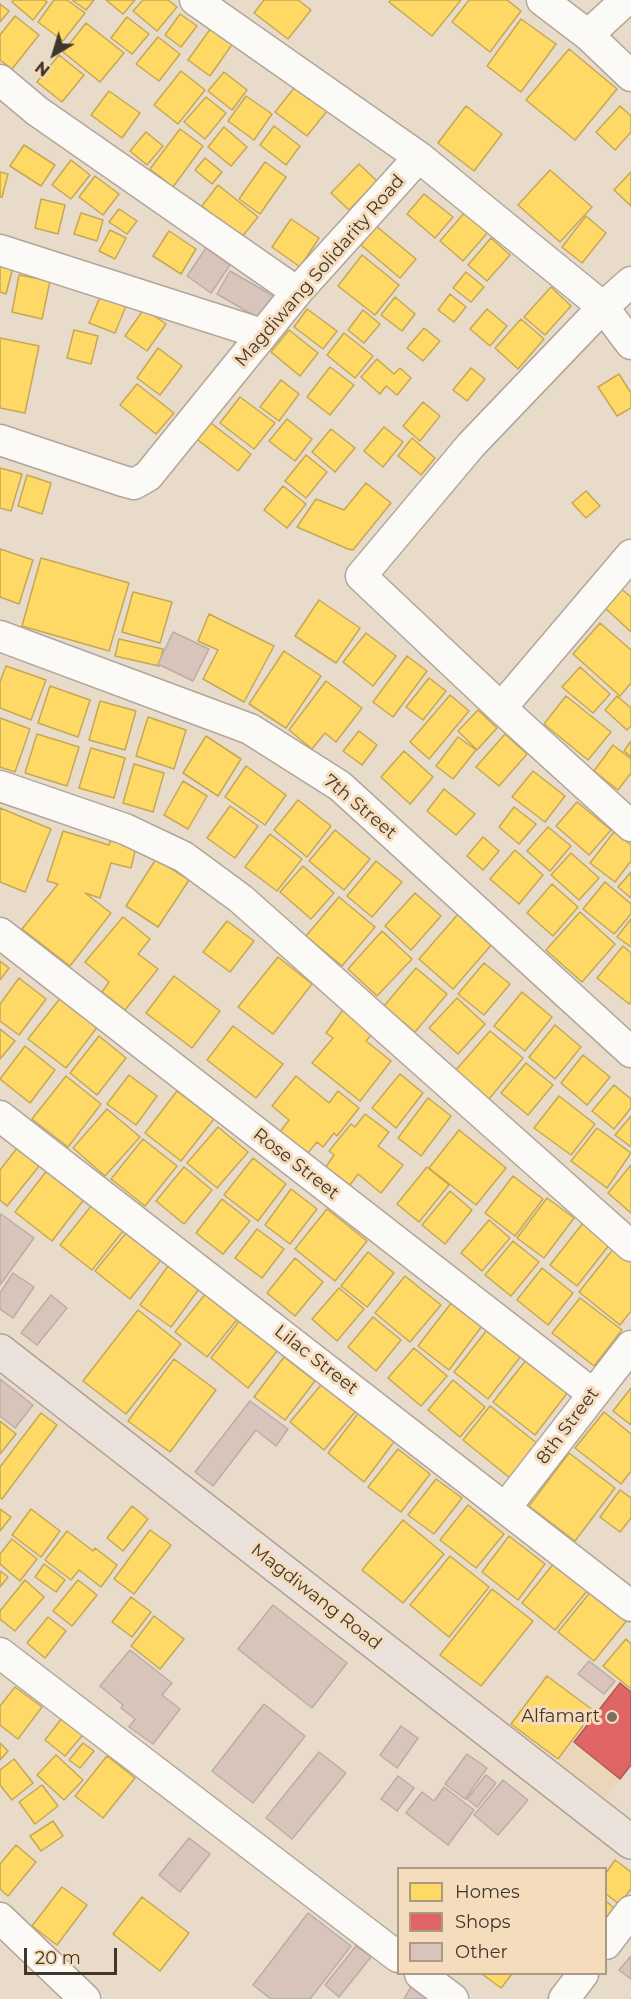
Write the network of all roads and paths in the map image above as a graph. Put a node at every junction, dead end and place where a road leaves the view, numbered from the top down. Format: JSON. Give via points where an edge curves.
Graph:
{"nodes":[{"id":1,"x":195,"y":0,"type":"edge"},
{"id":2,"x":542,"y":0,"type":"edge"},
{"id":3,"x":626,"y":0,"type":"edge"},
{"id":4,"x":588,"y":35,"type":"junction"},
{"id":5,"x":631,"y":76,"type":"edge"},
{"id":6,"x":0,"y":80,"type":"edge"},
{"id":7,"x":419,"y":157,"type":"junction"},
{"id":8,"x":0,"y":250,"type":"edge"},
{"id":9,"x":631,"y":282,"type":"edge"},
{"id":10,"x":297,"y":292,"type":"junction"},
{"id":11,"x":603,"y":307,"type":"junction"},
{"id":12,"x":262,"y":334,"type":"junction"},
{"id":13,"x":631,"y":344,"type":"edge"},
{"id":14,"x":0,"y":440,"type":"edge"},
{"id":15,"x":631,"y":555,"type":"edge"},
{"id":16,"x":0,"y":636,"type":"edge"},
{"id":17,"x":501,"y":708,"type":"junction"},
{"id":18,"x":0,"y":786,"type":"edge"},
{"id":19,"x":631,"y":824,"type":"edge"},
{"id":20,"x":0,"y":933,"type":"edge"},
{"id":21,"x":631,"y":1052,"type":"edge"},
{"id":22,"x":0,"y":1116,"type":"edge"},
{"id":23,"x":631,"y":1246,"type":"edge"},
{"id":24,"x":631,"y":1346,"type":"edge"},
{"id":25,"x":0,"y":1352,"type":"edge"},
{"id":26,"x":593,"y":1394,"type":"junction"},
{"id":27,"x":506,"y":1508,"type":"junction"},
{"id":28,"x":631,"y":1606,"type":"edge"},
{"id":29,"x":0,"y":1653,"type":"edge"},
{"id":30,"x":631,"y":1842,"type":"edge"},
{"id":31,"x":631,"y":1911,"type":"edge"},
{"id":32,"x":0,"y":1918,"type":"edge"},
{"id":33,"x":607,"y":1943,"type":"edge"},
{"id":34,"x":397,"y":1955,"type":"edge"},
{"id":35,"x":421,"y":1975,"type":"edge"},
{"id":36,"x":583,"y":1975,"type":"edge"},
{"id":37,"x":85,"y":1999,"type":"edge"},
{"id":38,"x":453,"y":1999,"type":"edge"},
{"id":39,"x":564,"y":1999,"type":"edge"}],
"edges":[{"from":1,"to":7,"type":"street","name":"Magdiwang Solidarity Road"},
{"from":2,"to":4,"type":"street"},
{"from":3,"to":4,"type":"street"},
{"from":4,"to":5,"type":"street"},
{"from":6,"to":10,"type":"street","via":[[37,111]]},
{"from":7,"to":10,"type":"street","name":"Magdiwang Solidarity Road"},
{"from":7,"to":11,"type":"street"},
{"from":8,"to":12,"type":"street"},
{"from":9,"to":11,"type":"street"},
{"from":10,"to":12,"type":"street","name":"Magdiwang Solidarity Road"},
{"from":11,"to":13,"type":"street"},
{"from":11,"to":17,"type":"street","via":[[471,444],[361,576]]},
{"from":12,"to":14,"type":"street","name":"Magdiwang Solidarity Road","via":[[148,476],[134,484]]},
{"from":15,"to":17,"type":"street"},
{"from":16,"to":21,"type":"street","name":"7th Street","via":[[250,729],[340,786]]},
{"from":17,"to":19,"type":"street"},
{"from":18,"to":23,"type":"street","via":[[125,829],[184,857],[241,899]]},
{"from":20,"to":26,"type":"street","name":"Rose Street"},
{"from":22,"to":27,"type":"street","name":"Lilac Street"},
{"from":24,"to":26,"type":"street","name":"8th Street"},
{"from":25,"to":30,"type":"main road","name":"Magdiwang Road"},
{"from":26,"to":27,"type":"street","name":"8th Street"},
{"from":27,"to":28,"type":"street","name":"Lilac Street"},
{"from":29,"to":34,"type":"street"},
{"from":31,"to":33,"type":"street"},
{"from":32,"to":37,"type":"street"},
{"from":35,"to":38,"type":"street"},
{"from":36,"to":39,"type":"street"}]}
